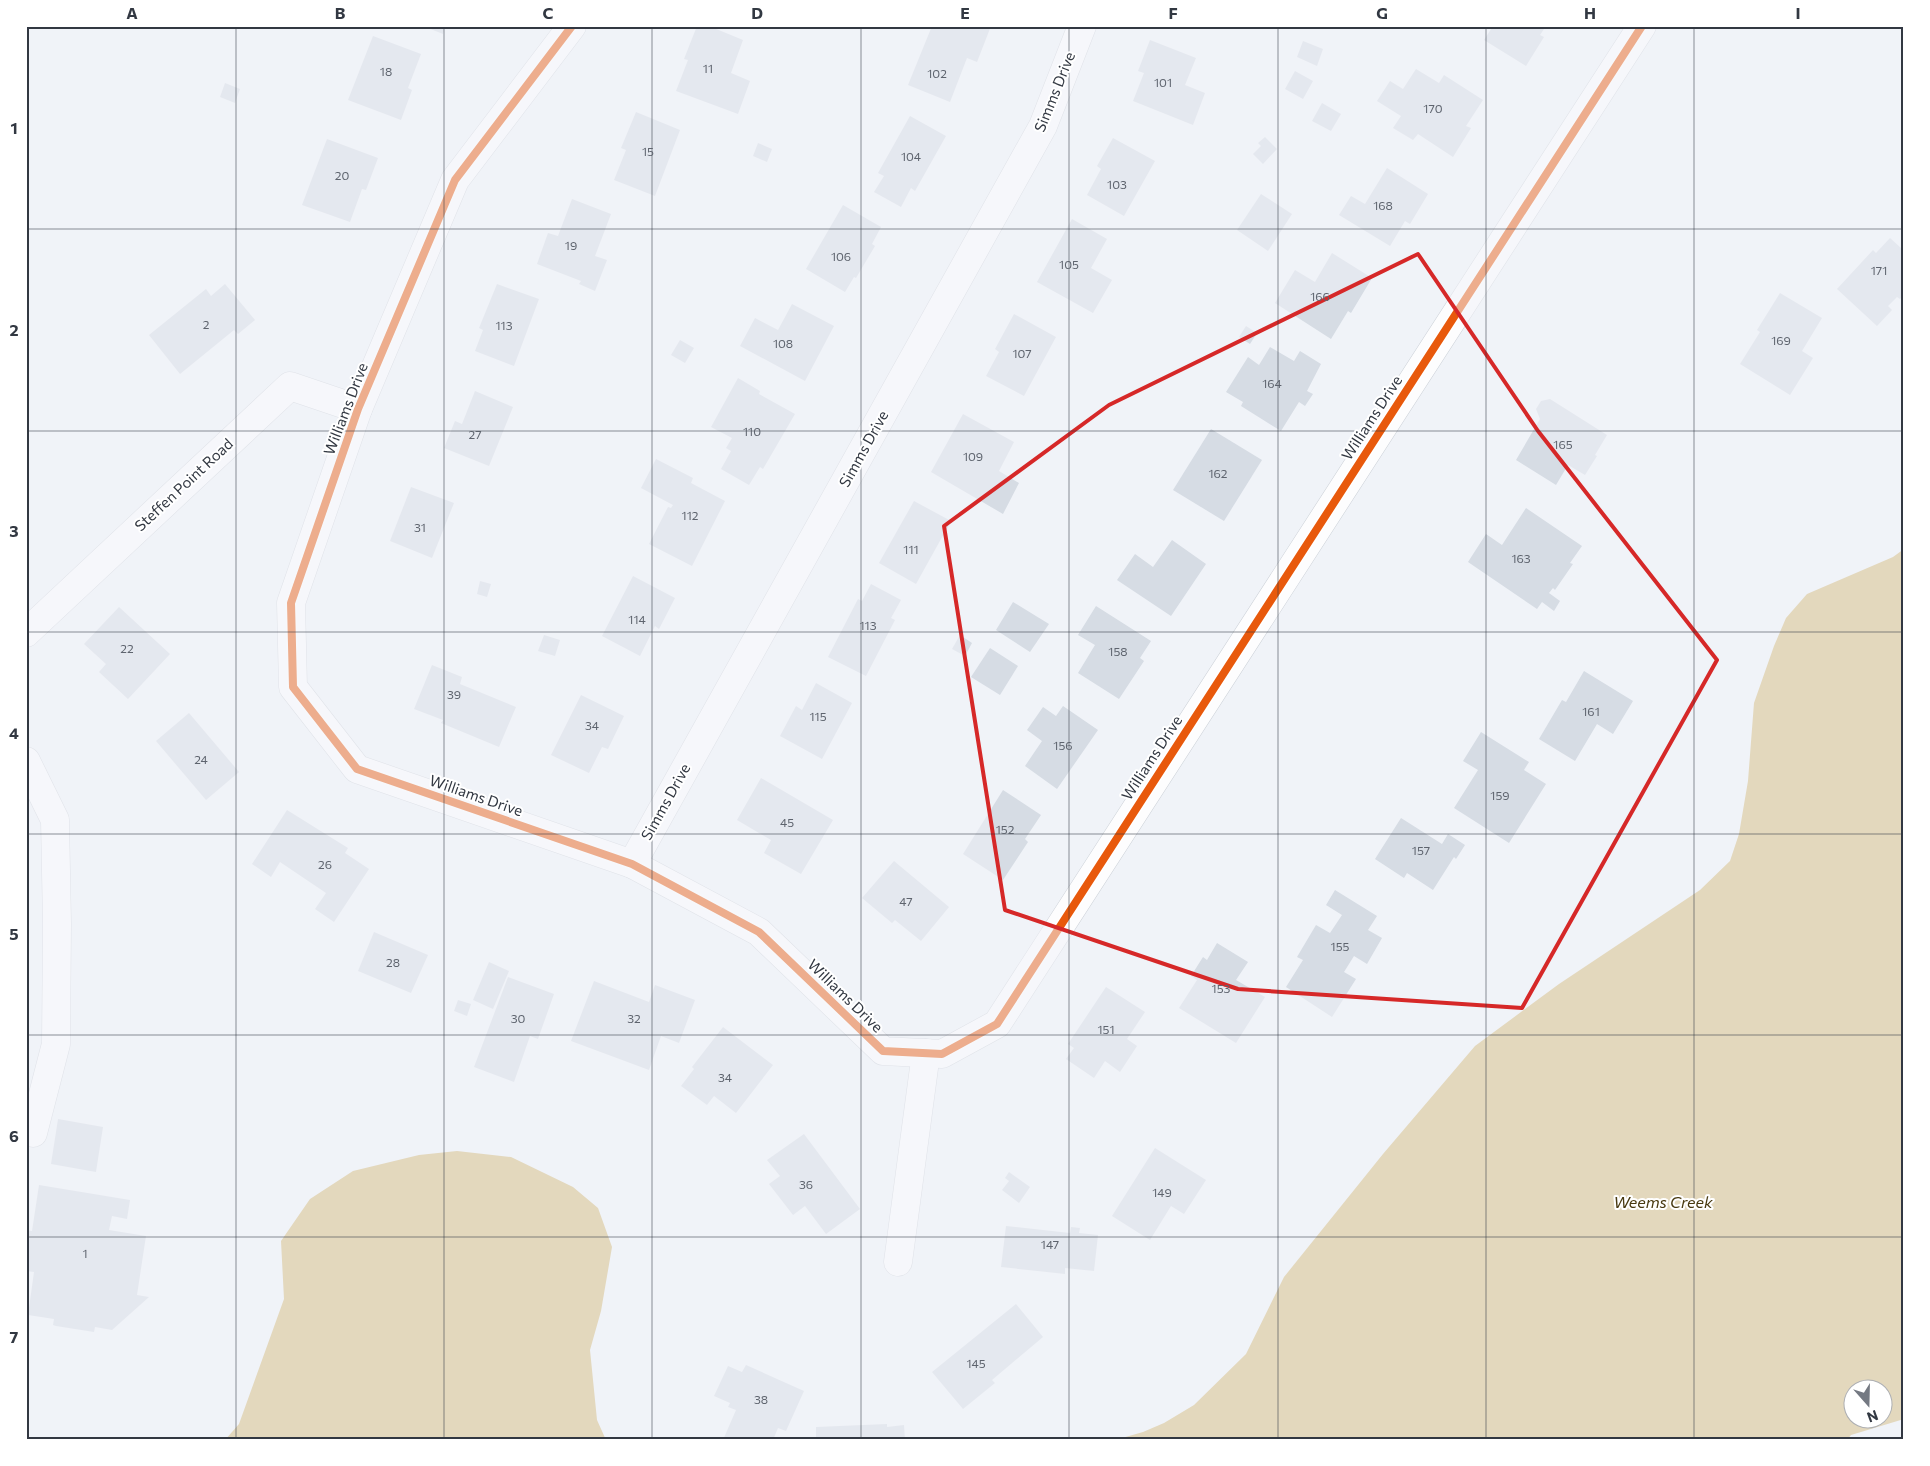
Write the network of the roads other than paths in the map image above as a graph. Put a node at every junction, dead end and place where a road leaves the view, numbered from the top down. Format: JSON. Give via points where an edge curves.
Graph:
{"nodes":[{"id":1,"x":572,"y":26,"type":"edge"},
{"id":2,"x":1082,"y":26,"type":"edge"},
{"id":3,"x":1642,"y":26,"type":"edge"},
{"id":4,"x":358,"y":410,"type":"junction"},
{"id":5,"x":26,"y":633,"type":"edge"},
{"id":6,"x":26,"y":760,"type":"edge"},
{"id":7,"x":632,"y":864,"type":"junction"},
{"id":8,"x":926,"y":1053,"type":"junction"},
{"id":9,"x":32,"y":1133,"type":"dead end"},
{"id":10,"x":898,"y":1262,"type":"dead end"}],
"edges":[{"from":1,"to":4,"type":"street","name":"Williams Drive","via":[[455,180]]},
{"from":2,"to":7,"type":"street","name":"Simms Drive","via":[[1043,126]]},
{"from":3,"to":8,"type":"street","name":"Williams Drive","via":[[997,1024],[942,1054]]},
{"from":4,"to":5,"type":"street","name":"Steffen Point Road","via":[[290,386]]},
{"from":4,"to":7,"type":"street","name":"Williams Drive","via":[[291,603],[293,687],[357,769]]},
{"from":6,"to":9,"type":"street","via":[[55,820],[57,924],[56,1044]]},
{"from":7,"to":8,"type":"street","name":"Williams Drive","via":[[759,932],[882,1051]]},
{"from":8,"to":10,"type":"street"}]}
